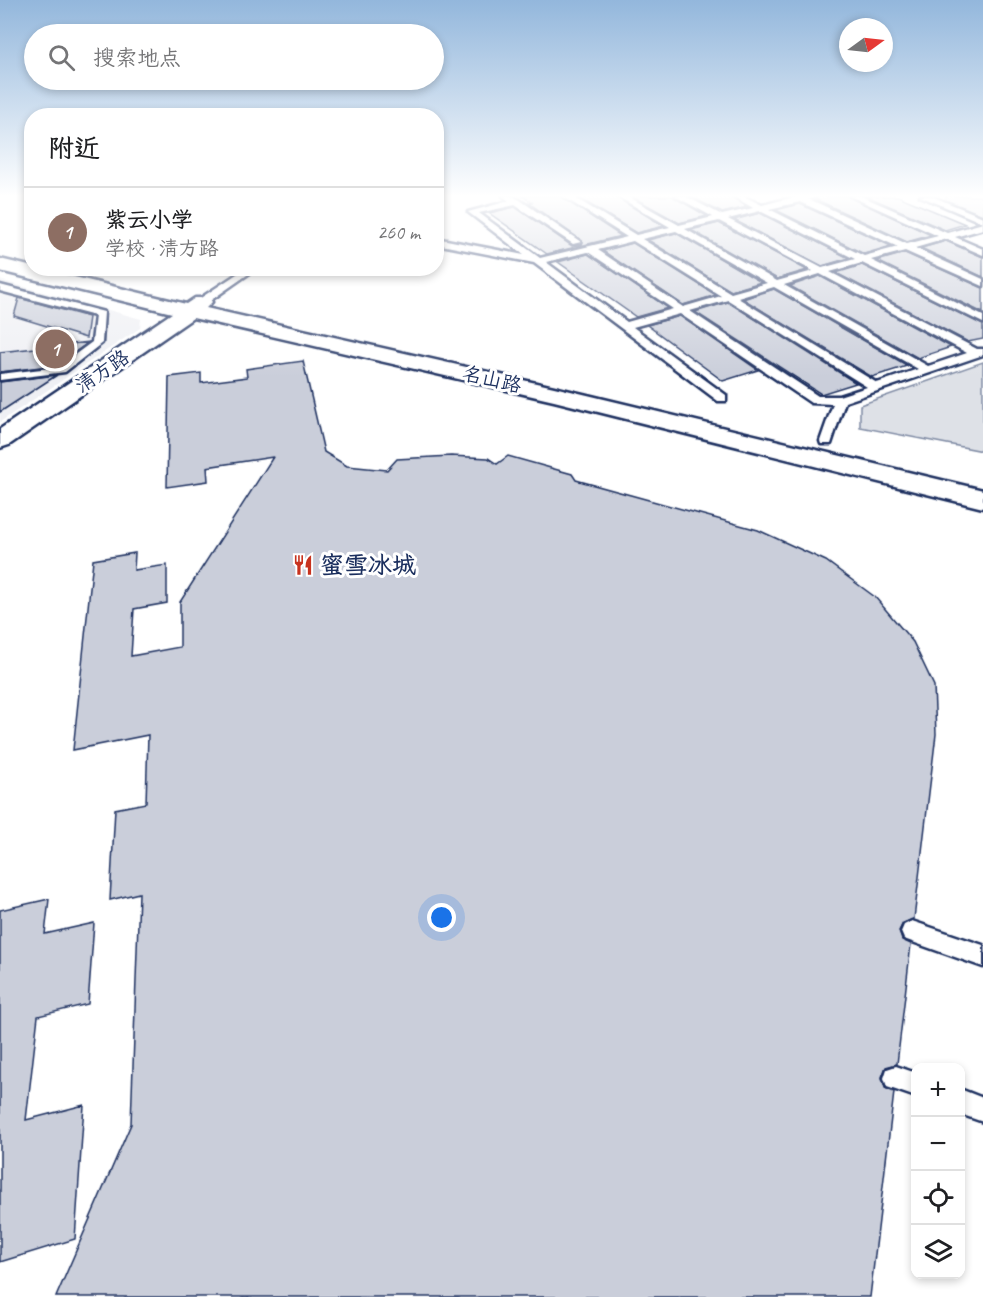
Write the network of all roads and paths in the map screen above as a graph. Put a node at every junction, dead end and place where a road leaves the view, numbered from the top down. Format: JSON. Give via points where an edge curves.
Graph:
{"nodes":[{"id":1,"x":542,"y":257,"type":"edge"},
{"id":2,"x":601,"y":257,"type":"edge"},
{"id":3,"x":665,"y":257,"type":"edge"},
{"id":4,"x":728,"y":257,"type":"edge"},
{"id":5,"x":794,"y":257,"type":"edge"},
{"id":6,"x":858,"y":257,"type":"edge"},
{"id":7,"x":872,"y":257,"type":"edge"},
{"id":8,"x":923,"y":257,"type":"edge"},
{"id":9,"x":863,"y":259,"type":"junction"},
{"id":10,"x":0,"y":265,"type":"edge"},
{"id":11,"x":24,"y":270,"type":"edge"},
{"id":12,"x":821,"y":271,"type":"junction"},
{"id":13,"x":53,"y":276,"type":"edge"},
{"id":14,"x":90,"y":276,"type":"edge"},
{"id":15,"x":241,"y":276,"type":"edge"},
{"id":16,"x":983,"y":283,"type":"edge"},
{"id":17,"x":776,"y":284,"type":"junction"},
{"id":18,"x":0,"y":288,"type":"edge"},
{"id":19,"x":730,"y":297,"type":"junction"},
{"id":20,"x":197,"y":306,"type":"junction"},
{"id":21,"x":682,"y":310,"type":"junction"},
{"id":22,"x":983,"y":320,"type":"edge"},
{"id":23,"x":625,"y":326,"type":"junction"},
{"id":24,"x":979,"y":352,"type":"edge"},
{"id":25,"x":927,"y":370,"type":"junction"},
{"id":26,"x":0,"y":377,"type":"edge"},
{"id":27,"x":0,"y":384,"type":"edge"},
{"id":28,"x":83,"y":384,"type":"junction"},
{"id":29,"x":877,"y":388,"type":"junction"},
{"id":30,"x":722,"y":398,"type":"dead end"},
{"id":31,"x":840,"y":400,"type":"junction"},
{"id":32,"x":0,"y":441,"type":"edge"},
{"id":33,"x":826,"y":441,"type":"junction"},
{"id":34,"x":950,"y":468,"type":"dead end"},
{"id":35,"x":983,"y":499,"type":"edge"},
{"id":36,"x":912,"y":932,"type":"dead end"},
{"id":37,"x":983,"y":956,"type":"edge"},
{"id":38,"x":965,"y":1103,"type":"edge"},
{"id":39,"x":983,"y":1110,"type":"edge"}],
"edges":[{"from":1,"to":23,"type":"lane"},
{"from":2,"to":21,"type":"lane"},
{"from":3,"to":19,"type":"lane"},
{"from":4,"to":17,"type":"lane"},
{"from":5,"to":12,"type":"lane"},
{"from":6,"to":9,"type":"lane"},
{"from":7,"to":9,"type":"lane"},
{"from":8,"to":16,"type":"lane"},
{"from":9,"to":12,"type":"lane"},
{"from":9,"to":22,"type":"lane"},
{"from":10,"to":11,"type":"street","name":"名山路"},
{"from":12,"to":17,"type":"lane"},
{"from":12,"to":24,"type":"lane"},
{"from":13,"to":20,"type":"street","name":"名山路"},
{"from":14,"to":20,"type":"street","name":"名山路"},
{"from":15,"to":20,"type":"lane"},
{"from":17,"to":19,"type":"lane"},
{"from":17,"to":25,"type":"lane"},
{"from":18,"to":26,"type":"lane","via":[[100,314],[97,343],[61,370]]},
{"from":19,"to":21,"type":"lane"},
{"from":19,"to":29,"type":"lane"},
{"from":20,"to":28,"type":"street","name":"清方路"},
{"from":20,"to":33,"type":"street","name":"名山路"},
{"from":20,"to":35,"type":"street","name":"名山路"},
{"from":21,"to":23,"type":"lane"},
{"from":21,"to":31,"type":"lane","via":[[815,400]]},
{"from":23,"to":30,"type":"lane"},
{"from":24,"to":25,"type":"lane"},
{"from":25,"to":29,"type":"lane"},
{"from":27,"to":28,"type":"lane","via":[[51,377]]},
{"from":28,"to":32,"type":"street","name":"清方路"},
{"from":29,"to":31,"type":"lane"},
{"from":31,"to":33,"type":"lane"},
{"from":33,"to":34,"type":"street","name":"名山路"},
{"from":36,"to":37,"type":"lane"},
{"from":38,"to":39,"type":"lane"}]}
